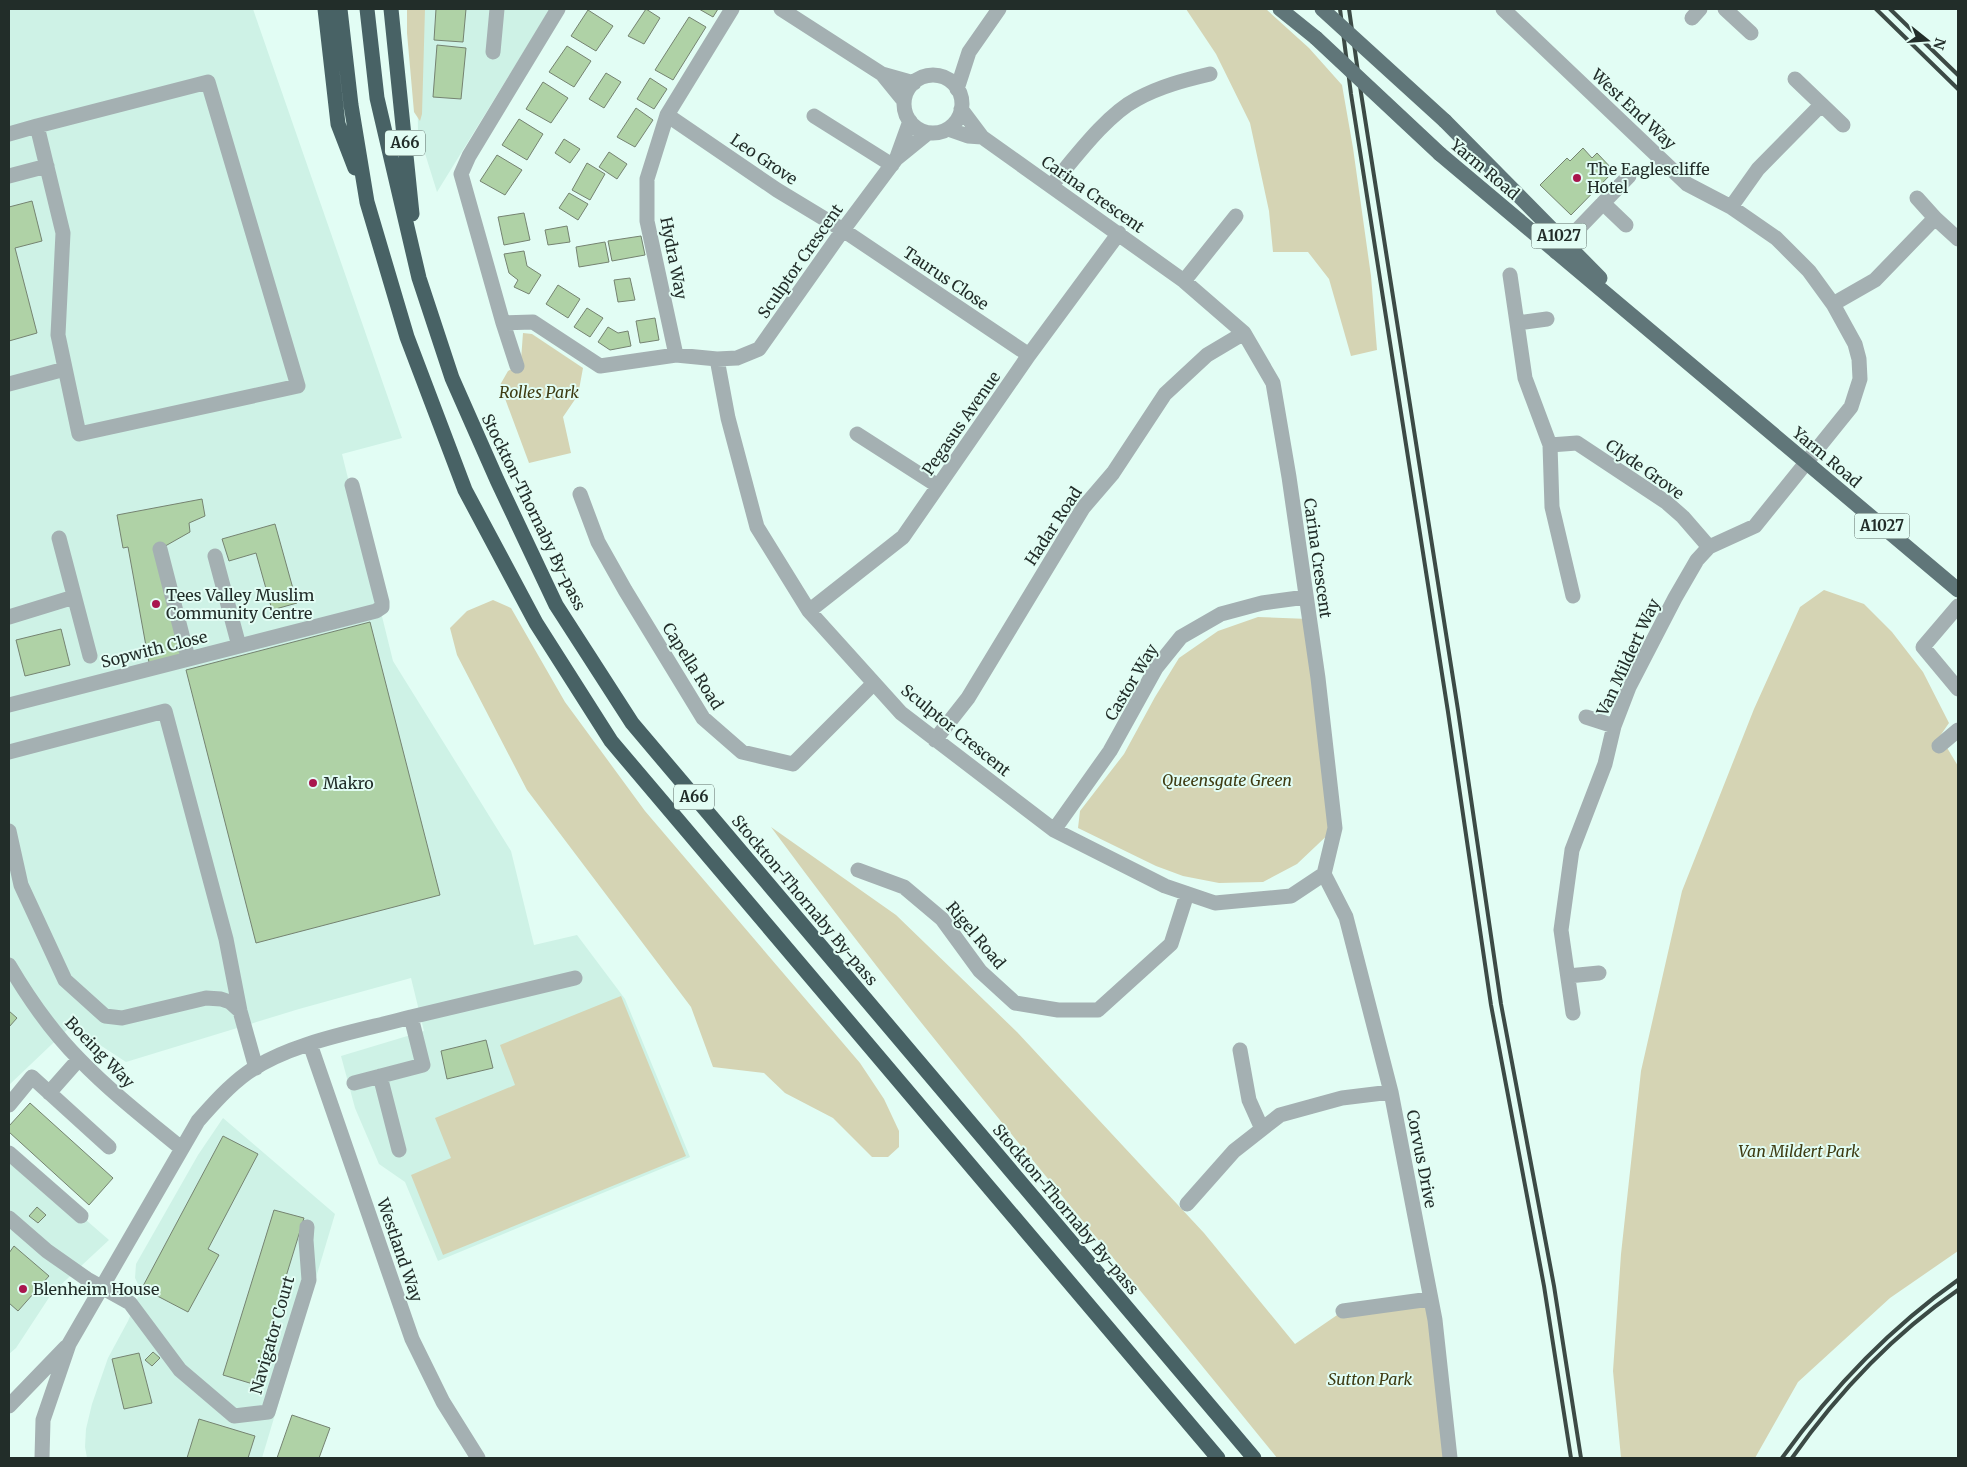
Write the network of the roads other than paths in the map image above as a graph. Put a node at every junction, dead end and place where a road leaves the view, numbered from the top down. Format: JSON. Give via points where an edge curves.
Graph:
{"nodes":[{"id":1,"x":325,"y":9,"type":"edge"},
{"id":2,"x":340,"y":9,"type":"edge"},
{"id":3,"x":367,"y":9,"type":"edge"},
{"id":4,"x":391,"y":9,"type":"edge"},
{"id":5,"x":496,"y":9,"type":"edge"},
{"id":6,"x":558,"y":9,"type":"edge"},
{"id":7,"x":732,"y":9,"type":"edge"},
{"id":8,"x":781,"y":9,"type":"edge"},
{"id":9,"x":999,"y":9,"type":"edge"},
{"id":10,"x":1280,"y":9,"type":"edge"},
{"id":11,"x":1322,"y":9,"type":"edge"},
{"id":12,"x":1503,"y":9,"type":"edge"},
{"id":13,"x":1725,"y":9,"type":"edge"},
{"id":14,"x":797,"y":13,"type":"edge"},
{"id":15,"x":1751,"y":33,"type":"dead end"},
{"id":16,"x":493,"y":52,"type":"dead end"},
{"id":17,"x":969,"y":52,"type":"junction"},
{"id":18,"x":882,"y":74,"type":"junction"},
{"id":19,"x":1210,"y":74,"type":"dead end"},
{"id":20,"x":941,"y":77,"type":"junction"},
{"id":21,"x":1795,"y":79,"type":"dead end"},
{"id":22,"x":914,"y":83,"type":"junction"},
{"id":23,"x":957,"y":89,"type":"junction"},
{"id":24,"x":904,"y":101,"type":"junction"},
{"id":25,"x":1822,"y":105,"type":"junction"},
{"id":26,"x":961,"y":109,"type":"junction"},
{"id":27,"x":667,"y":115,"type":"junction"},
{"id":28,"x":814,"y":116,"type":"dead end"},
{"id":29,"x":910,"y":121,"type":"junction"},
{"id":30,"x":1843,"y":125,"type":"dead end"},
{"id":31,"x":37,"y":126,"type":"junction"},
{"id":32,"x":948,"y":129,"type":"junction"},
{"id":33,"x":928,"y":132,"type":"junction"},
{"id":34,"x":9,"y":134,"type":"edge"},
{"id":35,"x":982,"y":137,"type":"junction"},
{"id":36,"x":894,"y":162,"type":"junction"},
{"id":37,"x":47,"y":166,"type":"junction"},
{"id":38,"x":9,"y":176,"type":"edge"},
{"id":39,"x":1629,"y":176,"type":"dead end"},
{"id":40,"x":1050,"y":186,"type":"junction"},
{"id":41,"x":1917,"y":198,"type":"dead end"},
{"id":42,"x":367,"y":202,"type":"junction"},
{"id":43,"x":1603,"y":203,"type":"junction"},
{"id":44,"x":1731,"y":207,"type":"junction"},
{"id":45,"x":1236,"y":216,"type":"dead end"},
{"id":46,"x":1935,"y":218,"type":"junction"},
{"id":47,"x":1626,"y":225,"type":"dead end"},
{"id":48,"x":843,"y":230,"type":"junction"},
{"id":49,"x":1119,"y":233,"type":"junction"},
{"id":50,"x":1958,"y":239,"type":"edge"},
{"id":51,"x":1561,"y":248,"type":"junction"},
{"id":52,"x":1510,"y":274,"type":"dead end"},
{"id":53,"x":419,"y":278,"type":"junction"},
{"id":54,"x":1184,"y":281,"type":"junction"},
{"id":55,"x":1833,"y":304,"type":"junction"},
{"id":56,"x":1547,"y":319,"type":"dead end"},
{"id":57,"x":503,"y":323,"type":"junction"},
{"id":58,"x":1518,"y":323,"type":"junction"},
{"id":59,"x":1244,"y":332,"type":"junction"},
{"id":60,"x":676,"y":355,"type":"junction"},
{"id":61,"x":1030,"y":355,"type":"junction"},
{"id":62,"x":717,"y":359,"type":"junction"},
{"id":63,"x":517,"y":366,"type":"dead end"},
{"id":64,"x":66,"y":369,"type":"junction"},
{"id":65,"x":9,"y":384,"type":"edge"},
{"id":66,"x":857,"y":434,"type":"dead end"},
{"id":67,"x":1550,"y":445,"type":"junction"},
{"id":68,"x":1806,"y":463,"type":"junction"},
{"id":69,"x":352,"y":485,"type":"dead end"},
{"id":70,"x":938,"y":486,"type":"junction"},
{"id":71,"x":580,"y":494,"type":"dead end"},
{"id":72,"x":59,"y":538,"type":"dead end"},
{"id":73,"x":1709,"y":547,"type":"junction"},
{"id":74,"x":160,"y":549,"type":"dead end"},
{"id":75,"x":215,"y":556,"type":"dead end"},
{"id":76,"x":1958,"y":590,"type":"edge"},
{"id":77,"x":1573,"y":596,"type":"dead end"},
{"id":78,"x":74,"y":597,"type":"junction"},
{"id":79,"x":1306,"y":597,"type":"junction"},
{"id":80,"x":1958,"y":606,"type":"edge"},
{"id":81,"x":809,"y":611,"type":"junction"},
{"id":82,"x":9,"y":617,"type":"edge"},
{"id":83,"x":239,"y":646,"type":"junction"},
{"id":84,"x":90,"y":656,"type":"dead end"},
{"id":85,"x":188,"y":658,"type":"junction"},
{"id":86,"x":874,"y":683,"type":"junction"},
{"id":87,"x":1958,"y":689,"type":"edge"},
{"id":88,"x":9,"y":705,"type":"edge"},
{"id":89,"x":1586,"y":717,"type":"dead end"},
{"id":90,"x":1614,"y":726,"type":"junction"},
{"id":91,"x":1958,"y":730,"type":"edge"},
{"id":92,"x":935,"y":740,"type":"junction"},
{"id":93,"x":1939,"y":746,"type":"dead end"},
{"id":94,"x":9,"y":752,"type":"edge"},
{"id":95,"x":1054,"y":830,"type":"junction"},
{"id":96,"x":9,"y":831,"type":"edge"},
{"id":97,"x":858,"y":870,"type":"dead end"},
{"id":98,"x":1324,"y":874,"type":"junction"},
{"id":99,"x":1187,"y":894,"type":"junction"},
{"id":100,"x":9,"y":965,"type":"edge"},
{"id":101,"x":1599,"y":972,"type":"dead end"},
{"id":102,"x":1568,"y":976,"type":"junction"},
{"id":103,"x":575,"y":978,"type":"dead end"},
{"id":104,"x":240,"y":1011,"type":"junction"},
{"id":105,"x":1573,"y":1013,"type":"dead end"},
{"id":106,"x":411,"y":1018,"type":"junction"},
{"id":107,"x":310,"y":1044,"type":"junction"},
{"id":108,"x":1240,"y":1050,"type":"dead end"},
{"id":109,"x":79,"y":1059,"type":"junction"},
{"id":110,"x":256,"y":1068,"type":"junction"},
{"id":111,"x":380,"y":1076,"type":"junction"},
{"id":112,"x":354,"y":1083,"type":"dead end"},
{"id":113,"x":1391,"y":1092,"type":"junction"},
{"id":114,"x":50,"y":1093,"type":"junction"},
{"id":115,"x":9,"y":1105,"type":"edge"},
{"id":116,"x":1262,"y":1128,"type":"junction"},
{"id":117,"x":109,"y":1147,"type":"dead end"},
{"id":118,"x":181,"y":1148,"type":"junction"},
{"id":119,"x":399,"y":1150,"type":"dead end"},
{"id":120,"x":9,"y":1152,"type":"edge"},
{"id":121,"x":1187,"y":1204,"type":"dead end"},
{"id":122,"x":81,"y":1216,"type":"dead end"},
{"id":123,"x":9,"y":1218,"type":"edge"},
{"id":124,"x":307,"y":1227,"type":"dead end"},
{"id":125,"x":102,"y":1288,"type":"junction"},
{"id":126,"x":1430,"y":1298,"type":"junction"},
{"id":127,"x":1343,"y":1310,"type":"dead end"},
{"id":128,"x":69,"y":1344,"type":"junction"},
{"id":129,"x":9,"y":1406,"type":"edge"},
{"id":130,"x":42,"y":1458,"type":"edge"},
{"id":131,"x":478,"y":1458,"type":"edge"},
{"id":132,"x":1218,"y":1458,"type":"edge"},
{"id":133,"x":1254,"y":1458,"type":"edge"},
{"id":134,"x":1450,"y":1458,"type":"edge"}],
"edges":[{"from":1,"to":42,"type":"highway","number":"A66","via":[[338,124]]},
{"from":2,"to":42,"type":"highway","number":"A66","via":[[350,105]]},
{"from":3,"to":53,"type":"highway","name":"Stockton-Thornaby By-pass","number":"A66","via":[[378,98]]},
{"from":4,"to":53,"type":"highway","number":"A66"},
{"from":5,"to":16,"type":"street"},
{"from":6,"to":57,"type":"street","via":[[461,174]]},
{"from":7,"to":27,"type":"street","name":"Hydra Way"},
{"from":8,"to":14,"type":"street"},
{"from":9,"to":17,"type":"street"},
{"from":10,"to":51,"type":"main road","name":"Yarm Road","number":"A1027","bridge":true,"via":[[1316,38],[1440,154]]},
{"from":11,"to":51,"type":"main road","name":"Yarm Road","number":"A1027","bridge":true,"via":[[1445,121]]},
{"from":12,"to":44,"type":"street","name":"West End Way","via":[[1688,184]]},
{"from":13,"to":15,"type":"street"},
{"from":14,"to":18,"type":"street"},
{"from":17,"to":20,"type":"street"},
{"from":17,"to":23,"type":"street"},
{"from":18,"to":22,"type":"street"},
{"from":18,"to":24,"type":"street"},
{"from":19,"to":40,"type":"street","via":[[1166,85],[1135,100],[1108,122]]},
{"from":20,"to":22,"type":"street","via":[[926,76]]},
{"from":20,"to":23,"type":"street"},
{"from":21,"to":25,"type":"street"},
{"from":22,"to":24,"type":"street"},
{"from":23,"to":26,"type":"street"},
{"from":24,"to":29,"type":"street"},
{"from":25,"to":30,"type":"street"},
{"from":25,"to":44,"type":"street","via":[[1758,169]]},
{"from":26,"to":32,"type":"street","via":[[959,117]]},
{"from":26,"to":35,"type":"street","name":"Carina Crescent"},
{"from":27,"to":48,"type":"street","name":"Leo Grove","via":[[777,190]]},
{"from":27,"to":60,"type":"street","name":"Hydra Way","via":[[647,179],[647,221]]},
{"from":28,"to":36,"type":"street"},
{"from":29,"to":33,"type":"street"},
{"from":29,"to":36,"type":"street","name":"Sculptor Crescent"},
{"from":31,"to":34,"type":"street"},
{"from":31,"to":37,"type":"street"},
{"from":31,"to":64,"type":"street","via":[[208,82],[298,386],[80,434]]},
{"from":32,"to":33,"type":"street"},
{"from":32,"to":35,"type":"street","name":"Carina Crescent"},
{"from":33,"to":36,"type":"street","name":"Sculptor Crescent"},
{"from":35,"to":40,"type":"street","name":"Carina Crescent"},
{"from":36,"to":48,"type":"street","name":"Sculptor Crescent"},
{"from":37,"to":38,"type":"street"},
{"from":37,"to":64,"type":"street","via":[[63,233],[58,335]]},
{"from":39,"to":43,"type":"street"},
{"from":40,"to":49,"type":"street","name":"Carina Crescent"},
{"from":41,"to":46,"type":"street"},
{"from":42,"to":132,"type":"highway","number":"A66","via":[[407,337],[465,490],[536,623],[611,741]]},
{"from":43,"to":47,"type":"street"},
{"from":43,"to":51,"type":"street"},
{"from":44,"to":55,"type":"street","name":"West End Way","via":[[1776,238],[1809,270]]},
{"from":45,"to":54,"type":"street"},
{"from":46,"to":50,"type":"street"},
{"from":46,"to":55,"type":"street","via":[[1875,280]]},
{"from":48,"to":61,"type":"street","name":"Taurus Close"},
{"from":48,"to":62,"type":"street","name":"Sculptor Crescent","via":[[759,349],[737,358]]},
{"from":49,"to":54,"type":"street","name":"Carina Crescent"},
{"from":49,"to":61,"type":"street","name":"Pegasus Avenue"},
{"from":51,"to":68,"type":"main road","name":"Yarm Road","number":"A1027","via":[[1672,350]]},
{"from":52,"to":58,"type":"street"},
{"from":53,"to":133,"type":"highway","name":"Stockton-Thornaby By-pass","number":"A66","via":[[452,378],[556,605],[632,724]]},
{"from":54,"to":59,"type":"street","name":"Carina Crescent"},
{"from":55,"to":68,"type":"street","name":"West End Way","via":[[1855,344],[1860,379],[1851,407]]},
{"from":56,"to":58,"type":"street"},
{"from":57,"to":60,"type":"street","name":"Sculptor Crescent","via":[[533,322],[600,366]]},
{"from":57,"to":63,"type":"street"},
{"from":58,"to":67,"type":"street","via":[[1525,378]]},
{"from":59,"to":79,"type":"street","name":"Carina Crescent","via":[[1273,383]]},
{"from":59,"to":92,"type":"street","name":"Hadar Road","via":[[1207,356],[1165,394],[1113,473],[1083,508],[968,698]]},
{"from":60,"to":62,"type":"street","name":"Sculptor Crescent"},
{"from":61,"to":70,"type":"street","name":"Pegasus Avenue"},
{"from":62,"to":81,"type":"street","name":"Sculptor Crescent","via":[[728,418],[757,527]]},
{"from":64,"to":65,"type":"street"},
{"from":66,"to":70,"type":"street"},
{"from":67,"to":73,"type":"street","name":"Clyde Grove","via":[[1577,443],[1666,502]]},
{"from":67,"to":77,"type":"street","via":[[1552,507]]},
{"from":68,"to":73,"type":"street","name":"Van Mildert Way","via":[[1754,526]]},
{"from":68,"to":76,"type":"main road","name":"Yarm Road","number":"A1027"},
{"from":69,"to":83,"type":"street","name":"Sopwith Close","via":[[382,606],[376,611]]},
{"from":70,"to":81,"type":"street","name":"Pegasus Avenue","via":[[903,537]]},
{"from":71,"to":86,"type":"street","name":"Capella Road","via":[[598,542],[704,718],[742,752],[793,764]]},
{"from":72,"to":78,"type":"street"},
{"from":73,"to":90,"type":"street","name":"Van Mildert Way","via":[[1675,598],[1629,687]]},
{"from":74,"to":85,"type":"street"},
{"from":75,"to":83,"type":"street"},
{"from":78,"to":82,"type":"street"},
{"from":78,"to":84,"type":"street"},
{"from":79,"to":95,"type":"street","name":"Castor Way","via":[[1262,603],[1221,614],[1181,637],[1156,668],[1110,751]]},
{"from":79,"to":98,"type":"street","name":"Carina Crescent","via":[[1335,828]]},
{"from":80,"to":87,"type":"street","via":[[1923,647]]},
{"from":81,"to":86,"type":"street","name":"Sculptor Crescent"},
{"from":83,"to":85,"type":"street","name":"Sopwith Close"},
{"from":85,"to":88,"type":"street","name":"Sopwith Close"},
{"from":86,"to":92,"type":"street","name":"Sculptor Crescent","via":[[901,713]]},
{"from":89,"to":90,"type":"street"},
{"from":90,"to":102,"type":"street","name":"Van Mildert Way","via":[[1605,764],[1572,850],[1561,930]]},
{"from":91,"to":93,"type":"street"},
{"from":92,"to":95,"type":"street","name":"Sculptor Crescent"},
{"from":94,"to":104,"type":"street","via":[[165,711],[226,939]]},
{"from":95,"to":99,"type":"street","name":"Sculptor Crescent"},
{"from":96,"to":104,"type":"street","via":[[21,885],[65,980],[105,1016],[122,1018],[206,998],[230,1002]]},
{"from":97,"to":99,"type":"street","name":"Rigel Road","via":[[904,887],[942,919],[980,971],[1015,1003],[1058,1010],[1098,1010],[1171,944]]},
{"from":98,"to":99,"type":"street","name":"Sculptor Crescent","via":[[1290,896],[1215,903]]},
{"from":98,"to":113,"type":"street","name":"Corvus Drive","via":[[1346,917]]},
{"from":100,"to":109,"type":"street","name":"Boeing Way","via":[[39,1012]]},
{"from":101,"to":102,"type":"street"},
{"from":102,"to":105,"type":"street","name":"Van Mildert Way"},
{"from":103,"to":106,"type":"street"},
{"from":104,"to":110,"type":"street"},
{"from":106,"to":107,"type":"street"},
{"from":106,"to":111,"type":"street","via":[[422,1065]]},
{"from":107,"to":110,"type":"street"},
{"from":107,"to":131,"type":"street","name":"Westland Way","via":[[412,1339],[443,1402]]},
{"from":108,"to":116,"type":"street","via":[[1249,1100]]},
{"from":109,"to":114,"type":"street"},
{"from":109,"to":118,"type":"street","name":"Boeing Way","via":[[122,1100]]},
{"from":110,"to":118,"type":"street","via":[[218,1098]]},
{"from":111,"to":112,"type":"street"},
{"from":111,"to":119,"type":"street"},
{"from":113,"to":116,"type":"street","via":[[1342,1098],[1280,1115]]},
{"from":113,"to":126,"type":"street","name":"Corvus Drive"},
{"from":114,"to":115,"type":"street","via":[[32,1077]]},
{"from":114,"to":117,"type":"street"},
{"from":116,"to":121,"type":"street","via":[[1234,1151]]},
{"from":118,"to":125,"type":"street"},
{"from":120,"to":122,"type":"street"},
{"from":123,"to":125,"type":"street","via":[[47,1251]]},
{"from":124,"to":125,"type":"street","name":"Navigator Court","via":[[309,1280],[268,1412],[234,1416],[180,1370],[130,1302]]},
{"from":125,"to":128,"type":"street"},
{"from":126,"to":127,"type":"street"},
{"from":126,"to":134,"type":"street","name":"Corvus Drive"},
{"from":128,"to":129,"type":"street"},
{"from":128,"to":130,"type":"street","via":[[43,1420]]}]}
